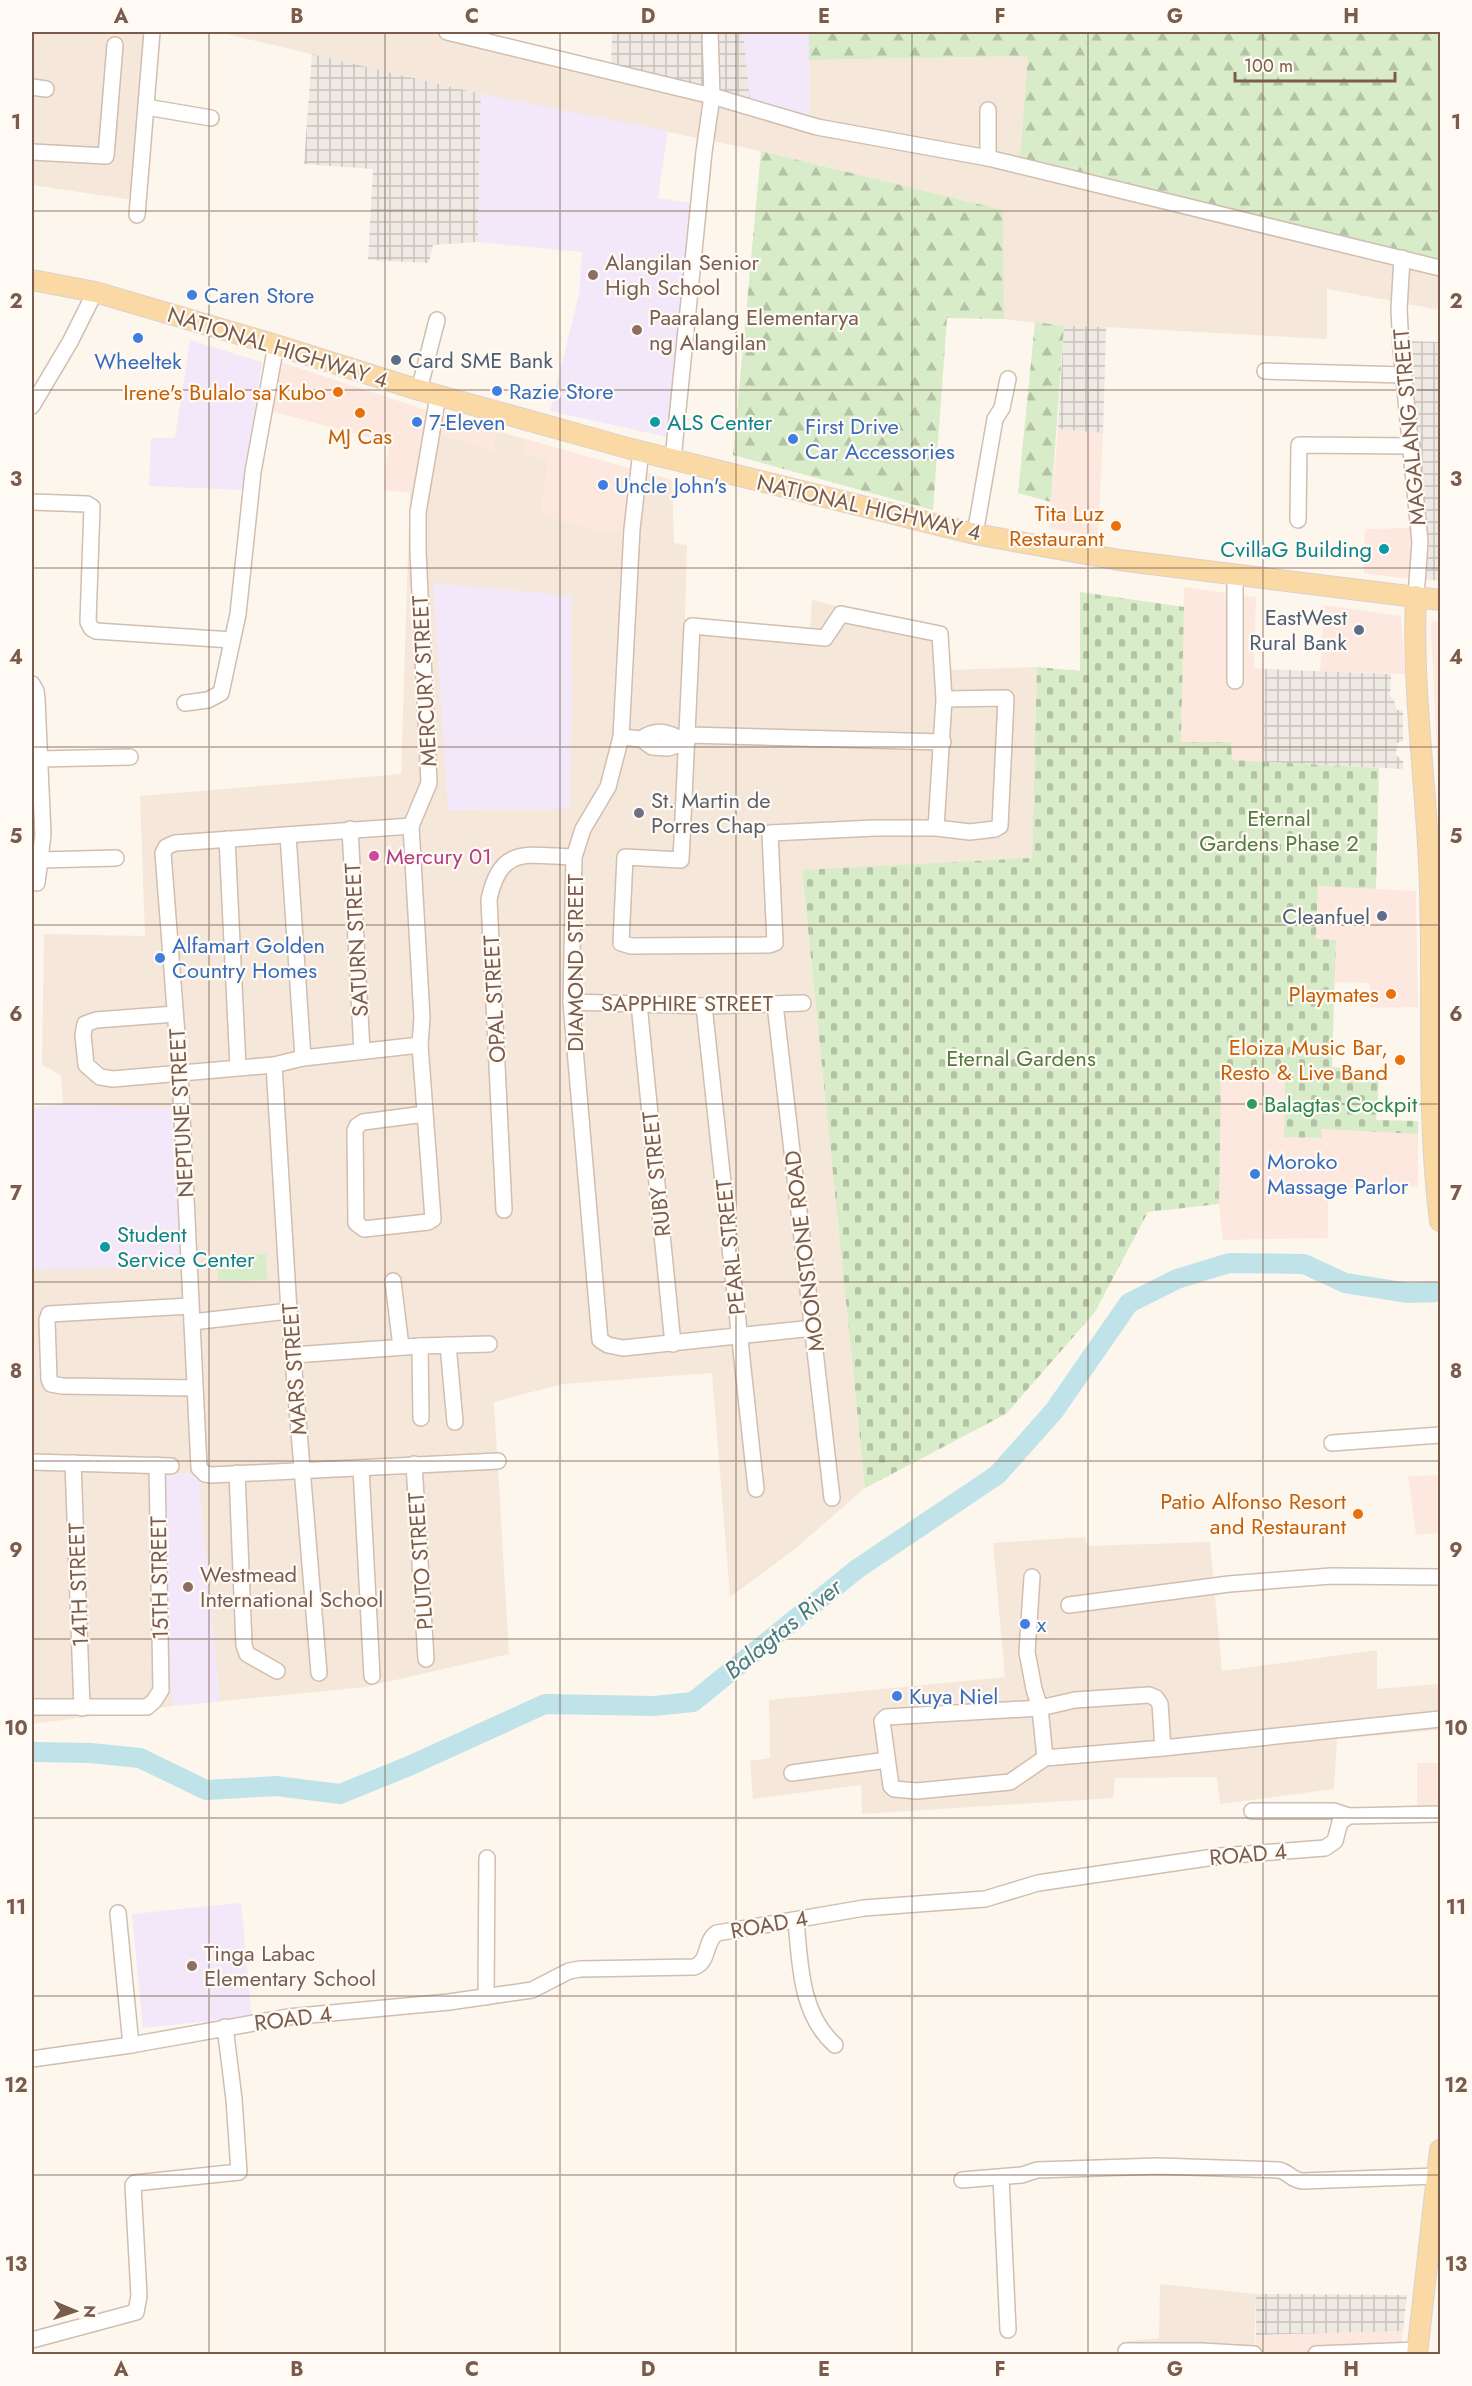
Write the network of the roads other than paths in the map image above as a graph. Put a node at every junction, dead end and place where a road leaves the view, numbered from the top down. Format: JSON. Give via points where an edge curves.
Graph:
{"nodes":[{"id":1,"x":152,"y":32,"type":"edge"},
{"id":2,"x":452,"y":32,"type":"edge"},
{"id":3,"x":710,"y":32,"type":"edge"},
{"id":4,"x":115,"y":45,"type":"dead end"},
{"id":5,"x":712,"y":96,"type":"junction"},
{"id":6,"x":146,"y":107,"type":"junction"},
{"id":7,"x":988,"y":110,"type":"dead end"},
{"id":8,"x":211,"y":118,"type":"dead end"},
{"id":9,"x":32,"y":152,"type":"edge"},
{"id":10,"x":988,"y":158,"type":"junction"},
{"id":11,"x":137,"y":215,"type":"dead end"},
{"id":12,"x":1402,"y":258,"type":"junction"},
{"id":13,"x":1440,"y":267,"type":"edge"},
{"id":14,"x":32,"y":280,"type":"edge"},
{"id":15,"x":95,"y":292,"type":"junction"},
{"id":16,"x":437,"y":320,"type":"dead end"},
{"id":17,"x":276,"y":345,"type":"junction"},
{"id":18,"x":1265,"y":371,"type":"dead end"},
{"id":19,"x":1404,"y":375,"type":"junction"},
{"id":20,"x":1008,"y":379,"type":"dead end"},
{"id":21,"x":419,"y":390,"type":"junction"},
{"id":22,"x":438,"y":396,"type":"junction"},
{"id":23,"x":32,"y":406,"type":"edge"},
{"id":24,"x":1412,"y":446,"type":"junction"},
{"id":25,"x":641,"y":451,"type":"junction"},
{"id":26,"x":674,"y":459,"type":"junction"},
{"id":27,"x":32,"y":502,"type":"edge"},
{"id":28,"x":1298,"y":520,"type":"dead end"},
{"id":29,"x":975,"y":534,"type":"junction"},
{"id":30,"x":1235,"y":575,"type":"junction"},
{"id":31,"x":1416,"y":596,"type":"junction"},
{"id":32,"x":1440,"y":600,"type":"edge"},
{"id":33,"x":232,"y":640,"type":"junction"},
{"id":34,"x":1235,"y":681,"type":"dead end"},
{"id":35,"x":32,"y":684,"type":"edge"},
{"id":36,"x":944,"y":699,"type":"junction"},
{"id":37,"x":185,"y":703,"type":"dead end"},
{"id":38,"x":621,"y":737,"type":"junction"},
{"id":39,"x":687,"y":739,"type":"junction"},
{"id":40,"x":942,"y":742,"type":"junction"},
{"id":41,"x":130,"y":757,"type":"dead end"},
{"id":42,"x":39,"y":759,"type":"junction"},
{"id":43,"x":411,"y":826,"type":"junction"},
{"id":44,"x":936,"y":828,"type":"junction"},
{"id":45,"x":350,"y":829,"type":"junction"},
{"id":46,"x":37,"y":835,"type":"edge"},
{"id":47,"x":288,"y":835,"type":"junction"},
{"id":48,"x":227,"y":839,"type":"junction"},
{"id":49,"x":574,"y":856,"type":"junction"},
{"id":50,"x":116,"y":858,"type":"dead end"},
{"id":51,"x":41,"y":860,"type":"junction"},
{"id":52,"x":38,"y":883,"type":"dead end"},
{"id":53,"x":571,"y":1002,"type":"junction"},
{"id":54,"x":803,"y":1003,"type":"dead end"},
{"id":55,"x":639,"y":1004,"type":"junction"},
{"id":56,"x":775,"y":1004,"type":"junction"},
{"id":57,"x":704,"y":1006,"type":"junction"},
{"id":58,"x":176,"y":1014,"type":"junction"},
{"id":59,"x":420,"y":1046,"type":"junction"},
{"id":60,"x":362,"y":1051,"type":"junction"},
{"id":61,"x":303,"y":1058,"type":"junction"},
{"id":62,"x":274,"y":1065,"type":"junction"},
{"id":63,"x":238,"y":1067,"type":"junction"},
{"id":64,"x":180,"y":1074,"type":"junction"},
{"id":65,"x":424,"y":1114,"type":"junction"},
{"id":66,"x":1436,"y":1149,"type":"edge"},
{"id":67,"x":504,"y":1210,"type":"dead end"},
{"id":68,"x":1440,"y":1221,"type":"edge"},
{"id":69,"x":393,"y":1281,"type":"dead end"},
{"id":70,"x":289,"y":1311,"type":"junction"},
{"id":71,"x":191,"y":1314,"type":"junction"},
{"id":72,"x":813,"y":1328,"type":"junction"},
{"id":73,"x":740,"y":1335,"type":"junction"},
{"id":74,"x":489,"y":1344,"type":"dead end"},
{"id":75,"x":673,"y":1344,"type":"junction"},
{"id":76,"x":448,"y":1345,"type":"junction"},
{"id":77,"x":420,"y":1346,"type":"junction"},
{"id":78,"x":401,"y":1347,"type":"junction"},
{"id":79,"x":293,"y":1355,"type":"junction"},
{"id":80,"x":193,"y":1388,"type":"junction"},
{"id":81,"x":421,"y":1418,"type":"dead end"},
{"id":82,"x":455,"y":1422,"type":"dead end"},
{"id":83,"x":1440,"y":1435,"type":"edge"},
{"id":84,"x":1332,"y":1443,"type":"dead end"},
{"id":85,"x":498,"y":1461,"type":"dead end"},
{"id":86,"x":32,"y":1462,"type":"edge"},
{"id":87,"x":73,"y":1463,"type":"junction"},
{"id":88,"x":414,"y":1464,"type":"junction"},
{"id":89,"x":361,"y":1468,"type":"junction"},
{"id":90,"x":302,"y":1471,"type":"junction"},
{"id":91,"x":237,"y":1473,"type":"junction"},
{"id":92,"x":756,"y":1489,"type":"dead end"},
{"id":93,"x":832,"y":1497,"type":"dead end"},
{"id":94,"x":1032,"y":1577,"type":"dead end"},
{"id":95,"x":1440,"y":1577,"type":"edge"},
{"id":96,"x":1069,"y":1605,"type":"dead end"},
{"id":97,"x":426,"y":1659,"type":"dead end"},
{"id":98,"x":277,"y":1671,"type":"dead end"},
{"id":99,"x":319,"y":1673,"type":"dead end"},
{"id":100,"x":372,"y":1677,"type":"dead end"},
{"id":101,"x":32,"y":1707,"type":"edge"},
{"id":102,"x":82,"y":1708,"type":"junction"},
{"id":103,"x":1041,"y":1708,"type":"junction"},
{"id":104,"x":1440,"y":1719,"type":"edge"},
{"id":105,"x":1163,"y":1748,"type":"junction"},
{"id":106,"x":1045,"y":1758,"type":"junction"},
{"id":107,"x":887,"y":1760,"type":"junction"},
{"id":108,"x":792,"y":1773,"type":"dead end"},
{"id":109,"x":1252,"y":1811,"type":"dead end"},
{"id":110,"x":1440,"y":1814,"type":"edge"},
{"id":111,"x":1349,"y":1816,"type":"junction"},
{"id":112,"x":487,"y":1858,"type":"dead end"},
{"id":113,"x":118,"y":1912,"type":"dead end"},
{"id":114,"x":796,"y":1920,"type":"junction"},
{"id":115,"x":486,"y":1997,"type":"junction"},
{"id":116,"x":225,"y":2027,"type":"junction"},
{"id":117,"x":131,"y":2045,"type":"junction"},
{"id":118,"x":835,"y":2045,"type":"dead end"},
{"id":119,"x":32,"y":2059,"type":"edge"},
{"id":120,"x":1440,"y":2150,"type":"edge"},
{"id":121,"x":1436,"y":2176,"type":"junction"},
{"id":122,"x":1001,"y":2177,"type":"junction"},
{"id":123,"x":962,"y":2180,"type":"dead end"},
{"id":124,"x":1008,"y":2330,"type":"dead end"},
{"id":125,"x":32,"y":2340,"type":"edge"},
{"id":126,"x":1126,"y":2351,"type":"dead end"},
{"id":127,"x":1417,"y":2352,"type":"edge"},
{"id":128,"x":1209,"y":2353,"type":"edge"},
{"id":129,"x":1254,"y":2355,"type":"edge"},
{"id":130,"x":1316,"y":2355,"type":"edge"}],
"edges":[{"from":1,"to":6,"type":"street"},
{"from":2,"to":5,"type":"street"},
{"from":3,"to":5,"type":"street"},
{"from":4,"to":9,"type":"street","via":[[106,156]]},
{"from":5,"to":10,"type":"street","via":[[817,127]]},
{"from":5,"to":26,"type":"street"},
{"from":6,"to":8,"type":"street"},
{"from":6,"to":11,"type":"street"},
{"from":7,"to":10,"type":"street"},
{"from":10,"to":12,"type":"street"},
{"from":12,"to":13,"type":"street"},
{"from":12,"to":19,"type":"street","name":"MAGALANG STREET","via":[[1399,309]]},
{"from":14,"to":15,"type":"main road","name":"NATIONAL HIGHWAY 4"},
{"from":15,"to":17,"type":"main road","name":"NATIONAL HIGHWAY 4"},
{"from":15,"to":23,"type":"street"},
{"from":16,"to":21,"type":"street"},
{"from":17,"to":21,"type":"main road","name":"NATIONAL HIGHWAY 4"},
{"from":17,"to":33,"type":"street","via":[[254,472]]},
{"from":18,"to":19,"type":"street"},
{"from":19,"to":24,"type":"street","name":"MAGALANG STREET"},
{"from":20,"to":29,"type":"street","via":[[1002,408],[995,419]]},
{"from":21,"to":22,"type":"main road","name":"NATIONAL HIGHWAY 4"},
{"from":22,"to":25,"type":"main road","name":"NATIONAL HIGHWAY 4"},
{"from":22,"to":43,"type":"street","name":"MERCURY STREET","via":[[418,513],[429,783]]},
{"from":24,"to":28,"type":"street","via":[[1299,445]]},
{"from":24,"to":31,"type":"street","name":"MAGALANG STREET","via":[[1420,542]]},
{"from":25,"to":26,"type":"main road","name":"NATIONAL HIGHWAY 4"},
{"from":25,"to":38,"type":"street","name":"DIAMOND STREET","via":[[632,529]]},
{"from":26,"to":29,"type":"main road","name":"NATIONAL HIGHWAY 4"},
{"from":27,"to":33,"type":"street","via":[[92,507],[88,622],[91,628]]},
{"from":29,"to":30,"type":"main road","name":"NATIONAL HIGHWAY 4","via":[[1119,560]]},
{"from":30,"to":31,"type":"main road","name":"NATIONAL HIGHWAY 4"},
{"from":30,"to":34,"type":"street"},
{"from":31,"to":32,"type":"main road","name":"NATIONAL HIGHWAY 4"},
{"from":31,"to":66,"type":"main road","via":[[1414,639],[1430,864]]},
{"from":33,"to":37,"type":"street","via":[[221,693],[208,700]]},
{"from":35,"to":42,"type":"street","via":[[38,699]]},
{"from":36,"to":39,"type":"street","via":[[940,634],[841,614],[825,638],[692,626]]},
{"from":36,"to":40,"type":"street"},
{"from":36,"to":44,"type":"street","via":[[1006,698],[1000,826],[970,832]]},
{"from":38,"to":39,"type":"street","via":[[668,748]]},
{"from":38,"to":49,"type":"street","name":"DIAMOND STREET","via":[[608,787],[583,829]]},
{"from":39,"to":40,"type":"street"},
{"from":39,"to":44,"type":"street","via":[[681,860],[625,857],[621,943],[772,945],[776,939],[770,833]]},
{"from":40,"to":44,"type":"street"},
{"from":41,"to":42,"type":"street"},
{"from":42,"to":46,"type":"street"},
{"from":43,"to":45,"type":"street","name":"NEPTUNE STREET"},
{"from":43,"to":59,"type":"street","name":"MERCURY STREET","via":[[422,1018]]},
{"from":45,"to":47,"type":"street","name":"NEPTUNE STREET"},
{"from":45,"to":60,"type":"street","name":"SATURN STREET"},
{"from":46,"to":51,"type":"street"},
{"from":47,"to":48,"type":"street","name":"NEPTUNE STREET"},
{"from":47,"to":61,"type":"street"},
{"from":48,"to":58,"type":"street","name":"NEPTUNE STREET","via":[[175,843],[166,847],[164,853]]},
{"from":48,"to":63,"type":"street"},
{"from":49,"to":53,"type":"street","name":"DIAMOND STREET"},
{"from":49,"to":67,"type":"street","name":"OPAL STREET","via":[[519,856],[505,862],[493,879],[489,900]]},
{"from":50,"to":51,"type":"street"},
{"from":51,"to":52,"type":"street"},
{"from":53,"to":55,"type":"street","name":"SAPPHIRE STREET"},
{"from":53,"to":75,"type":"street","name":"DIAMOND STREET","via":[[600,1340],[623,1348]]},
{"from":54,"to":56,"type":"street","name":"SAPPHIRE STREET"},
{"from":55,"to":57,"type":"street","name":"SAPPHIRE STREET"},
{"from":55,"to":75,"type":"street","name":"RUBY STREET"},
{"from":56,"to":57,"type":"street","name":"SAPPHIRE STREET"},
{"from":56,"to":72,"type":"street","name":"MOONSTONE ROAD"},
{"from":57,"to":73,"type":"street","name":"PEARL STREET"},
{"from":58,"to":64,"type":"street","name":"NEPTUNE STREET"},
{"from":58,"to":64,"type":"street","via":[[96,1020],[85,1024],[83,1035],[86,1065],[100,1077]]},
{"from":59,"to":60,"type":"street"},
{"from":59,"to":65,"type":"street","name":"MERCURY STREET"},
{"from":60,"to":61,"type":"street"},
{"from":61,"to":62,"type":"street"},
{"from":62,"to":63,"type":"street"},
{"from":62,"to":70,"type":"street","name":"MARS STREET"},
{"from":63,"to":64,"type":"street"},
{"from":64,"to":71,"type":"street","name":"NEPTUNE STREET"},
{"from":65,"to":65,"type":"street","name":"MERCURY STREET","via":[[357,1126],[359,1227],[433,1219]]},
{"from":66,"to":68,"type":"main road"},
{"from":69,"to":78,"type":"street"},
{"from":70,"to":71,"type":"street"},
{"from":70,"to":79,"type":"street","name":"MARS STREET"},
{"from":71,"to":80,"type":"street","name":"NEPTUNE STREET"},
{"from":71,"to":80,"type":"street","via":[[49,1314],[48,1368],[51,1384],[62,1386]]},
{"from":72,"to":73,"type":"street","name":"DIAMOND STREET"},
{"from":72,"to":93,"type":"street","name":"MOONSTONE ROAD"},
{"from":73,"to":75,"type":"street","name":"DIAMOND STREET"},
{"from":73,"to":92,"type":"street","name":"PEARL STREET"},
{"from":74,"to":76,"type":"street"},
{"from":76,"to":77,"type":"street"},
{"from":76,"to":82,"type":"street"},
{"from":77,"to":78,"type":"street"},
{"from":77,"to":81,"type":"street"},
{"from":78,"to":79,"type":"street"},
{"from":79,"to":90,"type":"street","name":"MARS STREET"},
{"from":80,"to":91,"type":"street","name":"NEPTUNE STREET","via":[[199,1468],[206,1474]]},
{"from":83,"to":84,"type":"street"},
{"from":85,"to":88,"type":"street","name":"NEPTUNE STREET"},
{"from":86,"to":87,"type":"street"},
{"from":87,"to":102,"type":"street","name":"14TH STREET"},
{"from":87,"to":102,"type":"street","name":"15TH STREET","via":[[164,1466],[160,1690],[147,1707]]},
{"from":88,"to":89,"type":"street","name":"NEPTUNE STREET"},
{"from":88,"to":97,"type":"street","name":"PLUTO STREET"},
{"from":89,"to":90,"type":"street","name":"NEPTUNE STREET"},
{"from":89,"to":100,"type":"street"},
{"from":90,"to":91,"type":"street","name":"NEPTUNE STREET"},
{"from":90,"to":99,"type":"street","name":"MARS STREET"},
{"from":91,"to":98,"type":"street","via":[[244,1645],[247,1654]]},
{"from":94,"to":103,"type":"street","via":[[1027,1652]]},
{"from":95,"to":96,"type":"street","via":[[1331,1576],[1229,1584]]},
{"from":101,"to":102,"type":"street"},
{"from":103,"to":105,"type":"street","via":[[1075,1700],[1149,1695],[1160,1704]]},
{"from":103,"to":106,"type":"street"},
{"from":103,"to":107,"type":"street","via":[[886,1717],[882,1721]]},
{"from":104,"to":105,"type":"street"},
{"from":105,"to":106,"type":"street"},
{"from":106,"to":107,"type":"street","via":[[1010,1782],[917,1791],[891,1786]]},
{"from":107,"to":108,"type":"street"},
{"from":109,"to":111,"type":"street","via":[[1334,1811]]},
{"from":110,"to":111,"type":"street"},
{"from":111,"to":114,"type":"street","name":"ROAD 4","via":[[1340,1822],[1335,1841],[1325,1848],[1221,1856],[1038,1883],[985,1899],[892,1904]]},
{"from":112,"to":115,"type":"street"},
{"from":113,"to":117,"type":"street"},
{"from":114,"to":115,"type":"street","name":"ROAD 4","via":[[714,1935],[704,1961],[694,1967],[580,1969],[532,1990]]},
{"from":114,"to":118,"type":"street","via":[[801,1976],[809,2008],[819,2030]]},
{"from":115,"to":116,"type":"street","name":"ROAD 4"},
{"from":116,"to":117,"type":"street","name":"ROAD 4"},
{"from":116,"to":125,"type":"street","via":[[239,2172],[135,2183],[139,2296],[136,2312]]},
{"from":117,"to":119,"type":"street","name":"ROAD 4"},
{"from":120,"to":121,"type":"main road"},
{"from":121,"to":122,"type":"street","via":[[1304,2181],[1279,2170],[1158,2166],[1037,2170]]},
{"from":121,"to":127,"type":"main road"},
{"from":122,"to":123,"type":"street"},
{"from":122,"to":124,"type":"street"},
{"from":126,"to":128,"type":"street"},
{"from":127,"to":130,"type":"street"},
{"from":128,"to":129,"type":"street"}]}
